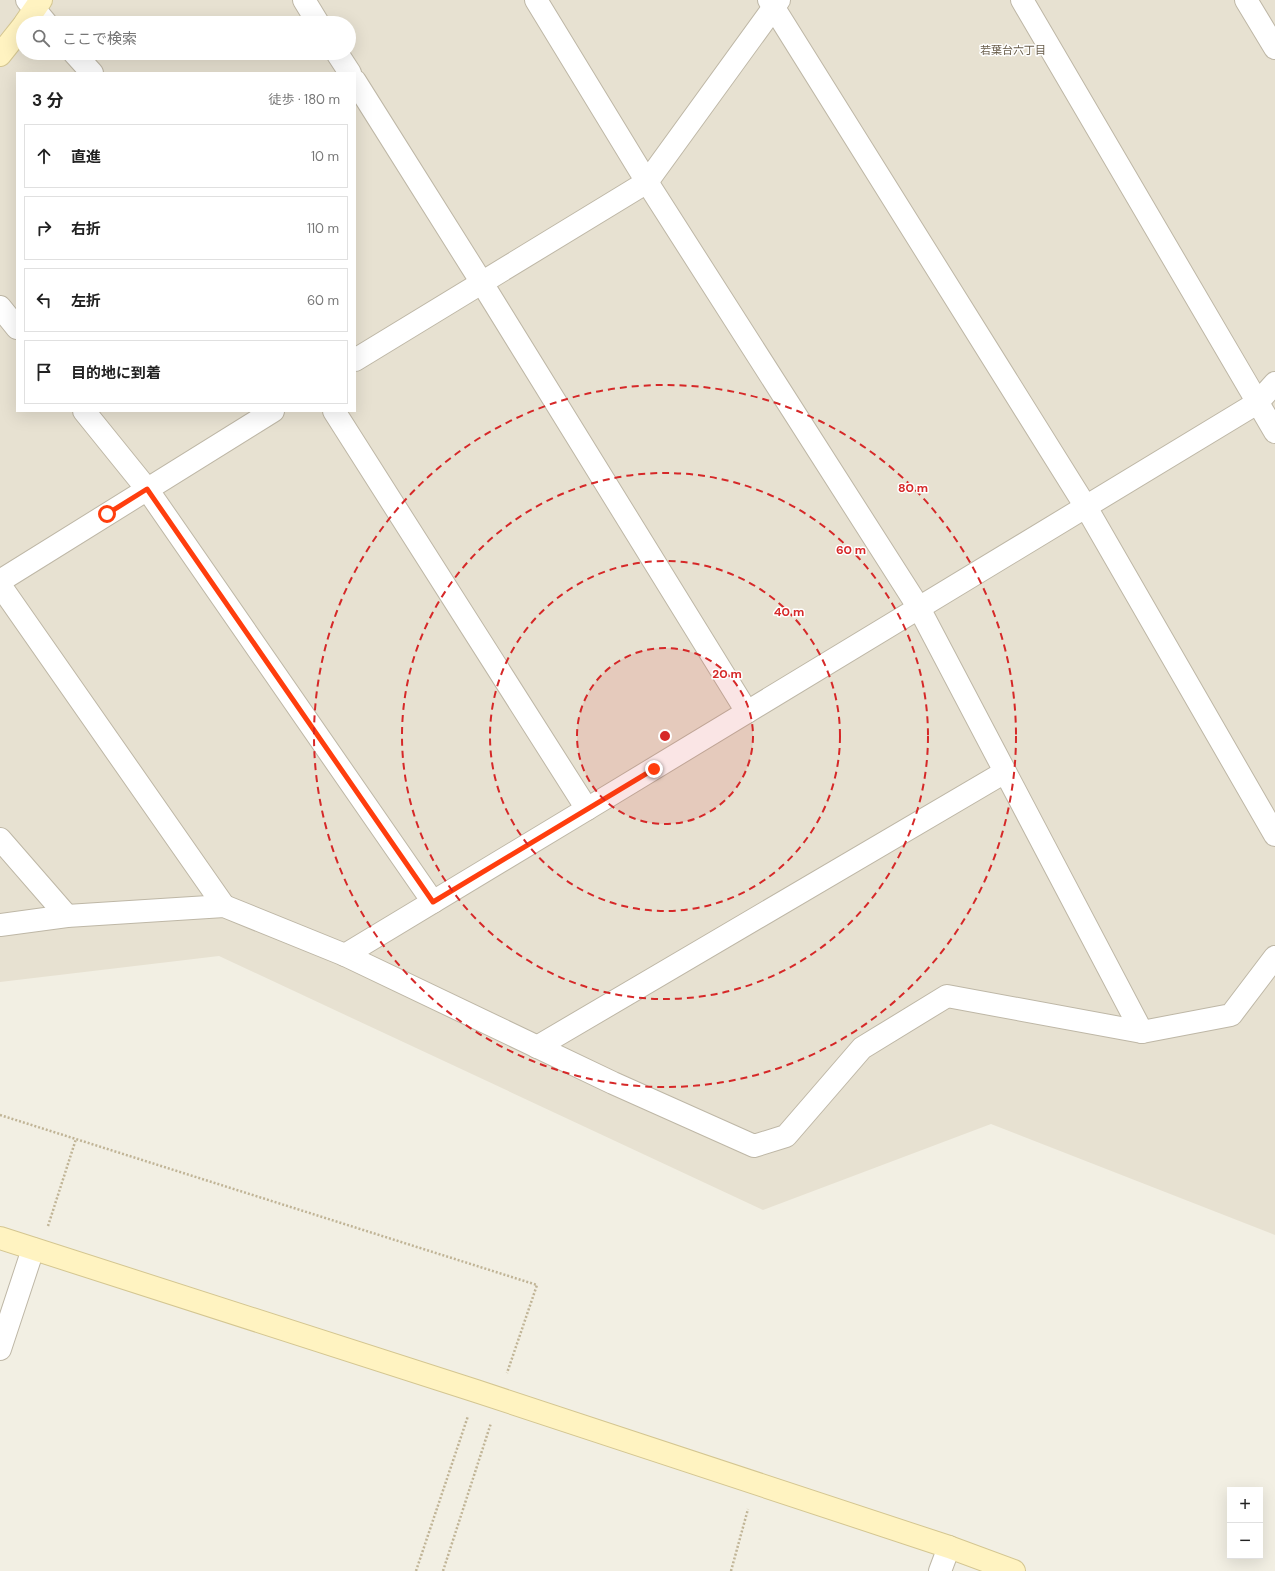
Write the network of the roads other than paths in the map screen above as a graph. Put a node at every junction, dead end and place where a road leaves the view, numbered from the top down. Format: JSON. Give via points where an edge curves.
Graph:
{"nodes":[{"id":1,"x":304,"y":0,"type":"edge"},
{"id":2,"x":536,"y":0,"type":"edge"},
{"id":3,"x":1022,"y":0,"type":"edge"},
{"id":4,"x":1246,"y":0,"type":"edge"},
{"id":5,"x":774,"y":2,"type":"edge"},
{"id":6,"x":314,"y":16,"type":"edge"},
{"id":7,"x":16,"y":35,"type":"edge"},
{"id":8,"x":1275,"y":48,"type":"edge"},
{"id":9,"x":0,"y":55,"type":"edge"},
{"id":10,"x":80,"y":60,"type":"edge"},
{"id":11,"x":342,"y":60,"type":"edge"},
{"id":12,"x":91,"y":72,"type":"edge"},
{"id":13,"x":349,"y":72,"type":"edge"},
{"id":14,"x":356,"y":84,"type":"edge"},
{"id":15,"x":647,"y":182,"type":"junction"},
{"id":16,"x":482,"y":282,"type":"junction"},
{"id":17,"x":0,"y":307,"type":"edge"},
{"id":18,"x":16,"y":327,"type":"edge"},
{"id":19,"x":356,"y":359,"type":"edge"},
{"id":20,"x":1275,"y":383,"type":"edge"},
{"id":21,"x":1257,"y":403,"type":"junction"},
{"id":22,"x":85,"y":412,"type":"edge"},
{"id":23,"x":271,"y":412,"type":"edge"},
{"id":24,"x":335,"y":412,"type":"edge"},
{"id":25,"x":1275,"y":432,"type":"edge"},
{"id":26,"x":147,"y":489,"type":"junction"},
{"id":27,"x":1086,"y":507,"type":"junction"},
{"id":28,"x":0,"y":581,"type":"edge"},
{"id":29,"x":0,"y":585,"type":"edge"},
{"id":30,"x":919,"y":608,"type":"junction"},
{"id":31,"x":747,"y":712,"type":"junction"},
{"id":32,"x":1005,"y":772,"type":"junction"},
{"id":33,"x":587,"y":809,"type":"junction"},
{"id":34,"x":1275,"y":835,"type":"edge"},
{"id":35,"x":0,"y":838,"type":"edge"},
{"id":36,"x":433,"y":902,"type":"junction"},
{"id":37,"x":224,"y":906,"type":"junction"},
{"id":38,"x":67,"y":916,"type":"junction"},
{"id":39,"x":0,"y":925,"type":"edge"},
{"id":40,"x":345,"y":955,"type":"junction"},
{"id":41,"x":1275,"y":958,"type":"edge"},
{"id":42,"x":1142,"y":1032,"type":"junction"},
{"id":43,"x":537,"y":1047,"type":"junction"},
{"id":44,"x":0,"y":1238,"type":"edge"},
{"id":45,"x":37,"y":1250,"type":"junction"},
{"id":46,"x":0,"y":1349,"type":"edge"},
{"id":47,"x":949,"y":1546,"type":"junction"},
{"id":48,"x":940,"y":1571,"type":"edge"},
{"id":49,"x":1014,"y":1571,"type":"edge"}],
"edges":[{"from":1,"to":6,"type":"street"},
{"from":2,"to":15,"type":"street"},
{"from":3,"to":21,"type":"street"},
{"from":4,"to":8,"type":"street"},
{"from":5,"to":15,"type":"street"},
{"from":5,"to":27,"type":"street"},
{"from":7,"to":9,"type":"street"},
{"from":10,"to":12,"type":"street"},
{"from":11,"to":13,"type":"street"},
{"from":14,"to":16,"type":"street"},
{"from":15,"to":16,"type":"street"},
{"from":15,"to":30,"type":"street"},
{"from":16,"to":19,"type":"street"},
{"from":16,"to":31,"type":"street"},
{"from":17,"to":18,"type":"street"},
{"from":20,"to":21,"type":"street"},
{"from":21,"to":25,"type":"street"},
{"from":21,"to":27,"type":"street"},
{"from":22,"to":26,"type":"street"},
{"from":23,"to":26,"type":"street"},
{"from":24,"to":33,"type":"street"},
{"from":26,"to":28,"type":"street"},
{"from":26,"to":36,"type":"street"},
{"from":27,"to":30,"type":"street"},
{"from":27,"to":34,"type":"street"},
{"from":29,"to":37,"type":"street"},
{"from":30,"to":31,"type":"street"},
{"from":30,"to":32,"type":"street"},
{"from":31,"to":33,"type":"street"},
{"from":32,"to":42,"type":"street"},
{"from":32,"to":43,"type":"street"},
{"from":33,"to":36,"type":"street"},
{"from":35,"to":38,"type":"street"},
{"from":36,"to":40,"type":"street"},
{"from":37,"to":38,"type":"street"},
{"from":37,"to":40,"type":"street"},
{"from":38,"to":39,"type":"street"},
{"from":40,"to":43,"type":"street"},
{"from":41,"to":42,"type":"street","via":[[1231,1015]]},
{"from":42,"to":43,"type":"street","via":[[947,996],[862,1048],[786,1136],[754,1146]]},
{"from":44,"to":45,"type":"street"},
{"from":45,"to":46,"type":"street"},
{"from":45,"to":47,"type":"street"},
{"from":47,"to":48,"type":"street"},
{"from":47,"to":49,"type":"street"}]}
